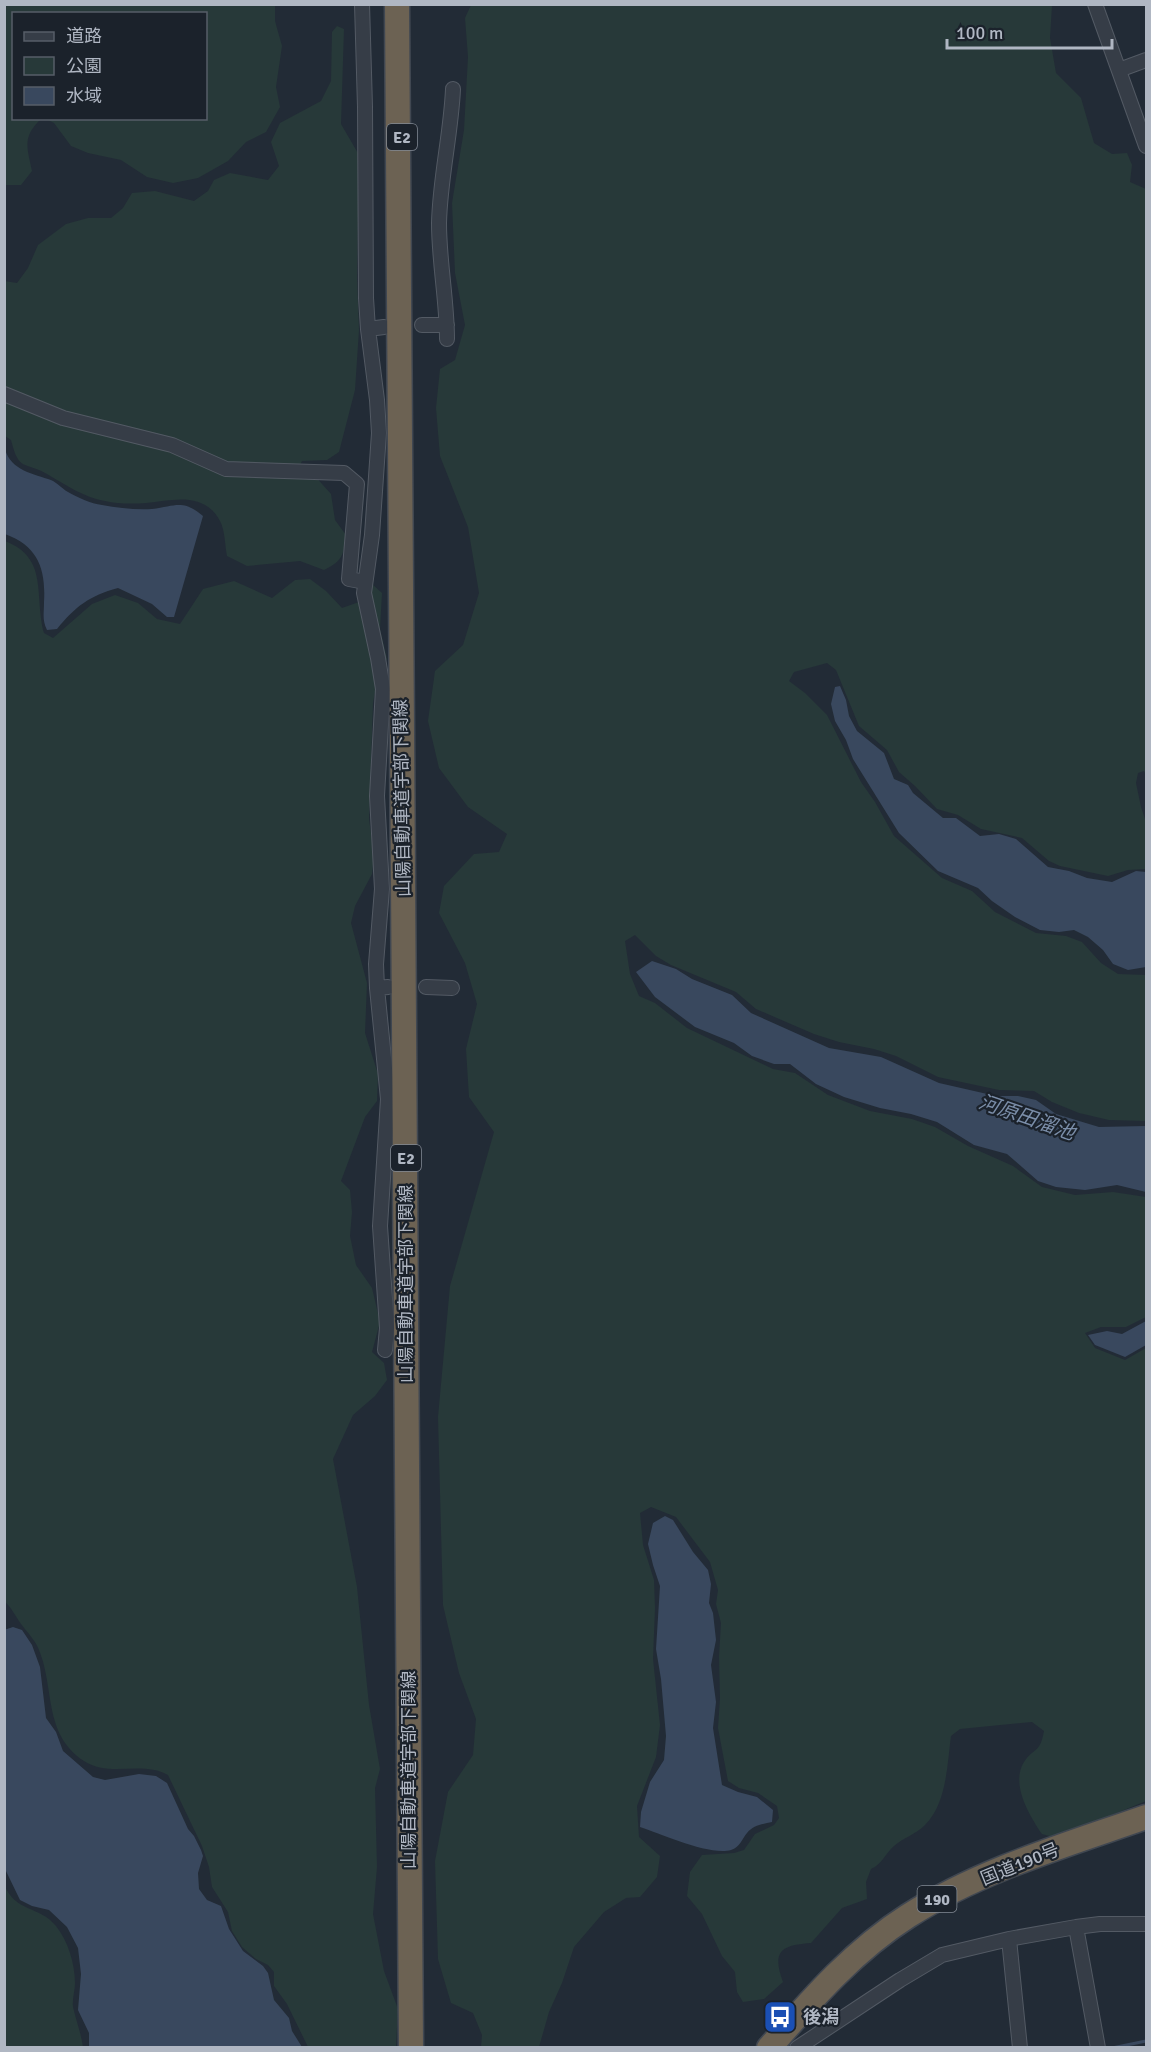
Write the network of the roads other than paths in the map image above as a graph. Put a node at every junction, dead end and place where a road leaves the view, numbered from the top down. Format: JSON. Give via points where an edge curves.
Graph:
{"nodes":[{"id":1,"x":362,"y":4,"type":"edge"},
{"id":2,"x":397,"y":4,"type":"edge"},
{"id":3,"x":405,"y":4,"type":"edge"},
{"id":4,"x":1095,"y":4,"type":"edge"},
{"id":5,"x":1146,"y":60,"type":"edge"},
{"id":6,"x":1119,"y":70,"type":"junction"},
{"id":7,"x":453,"y":89,"type":"dead end"},
{"id":8,"x":1146,"y":146,"type":"edge"},
{"id":9,"x":399,"y":269,"type":"junction"},
{"id":10,"x":422,"y":325,"type":"dead end"},
{"id":11,"x":384,"y":327,"type":"dead end"},
{"id":12,"x":368,"y":329,"type":"junction"},
{"id":13,"x":4,"y":394,"type":"edge"},
{"id":14,"x":365,"y":582,"type":"junction"},
{"id":15,"x":426,"y":987,"type":"dead end"},
{"id":16,"x":452,"y":988,"type":"dead end"},
{"id":17,"x":385,"y":1350,"type":"dead end"},
{"id":18,"x":1146,"y":1817,"type":"edge"},
{"id":19,"x":1146,"y":1924,"type":"edge"},
{"id":20,"x":1077,"y":1928,"type":"junction"},
{"id":21,"x":1009,"y":1939,"type":"junction"},
{"id":22,"x":411,"y":2048,"type":"edge"},
{"id":23,"x":770,"y":2048,"type":"edge"},
{"id":24,"x":797,"y":2048,"type":"edge"},
{"id":25,"x":1020,"y":2048,"type":"edge"},
{"id":26,"x":1098,"y":2048,"type":"edge"}],
"edges":[{"from":1,"to":12,"type":"street"},
{"from":2,"to":9,"type":"highway","name":"山陽自動車道宇部下関線","number":"E2"},
{"from":3,"to":9,"type":"highway","name":"山陽自動車道宇部下関線","number":"E2"},
{"from":4,"to":6,"type":"street"},
{"from":5,"to":6,"type":"street"},
{"from":6,"to":8,"type":"street"},
{"from":7,"to":10,"type":"street","via":[[439,225],[447,332]]},
{"from":9,"to":22,"type":"highway","name":"山陽自動車道宇部下関線","number":"E2"},
{"from":11,"to":12,"type":"street"},
{"from":12,"to":14,"type":"street","via":[[379,433]]},
{"from":13,"to":14,"type":"street","via":[[63,418],[172,445],[226,470],[344,473],[357,484],[349,579]]},
{"from":14,"to":17,"type":"street","via":[[383,689],[377,796],[382,889],[376,964],[383,987],[388,1099],[380,1226]]},
{"from":15,"to":16,"type":"street"},
{"from":18,"to":23,"type":"highway","name":"国道190号","number":"190","via":[[1028,1859],[966,1885],[906,1917],[839,1971]]},
{"from":19,"to":20,"type":"street"},
{"from":20,"to":21,"type":"street"},
{"from":20,"to":26,"type":"street"},
{"from":21,"to":24,"type":"street","via":[[942,1955]]},
{"from":21,"to":25,"type":"street"}]}
